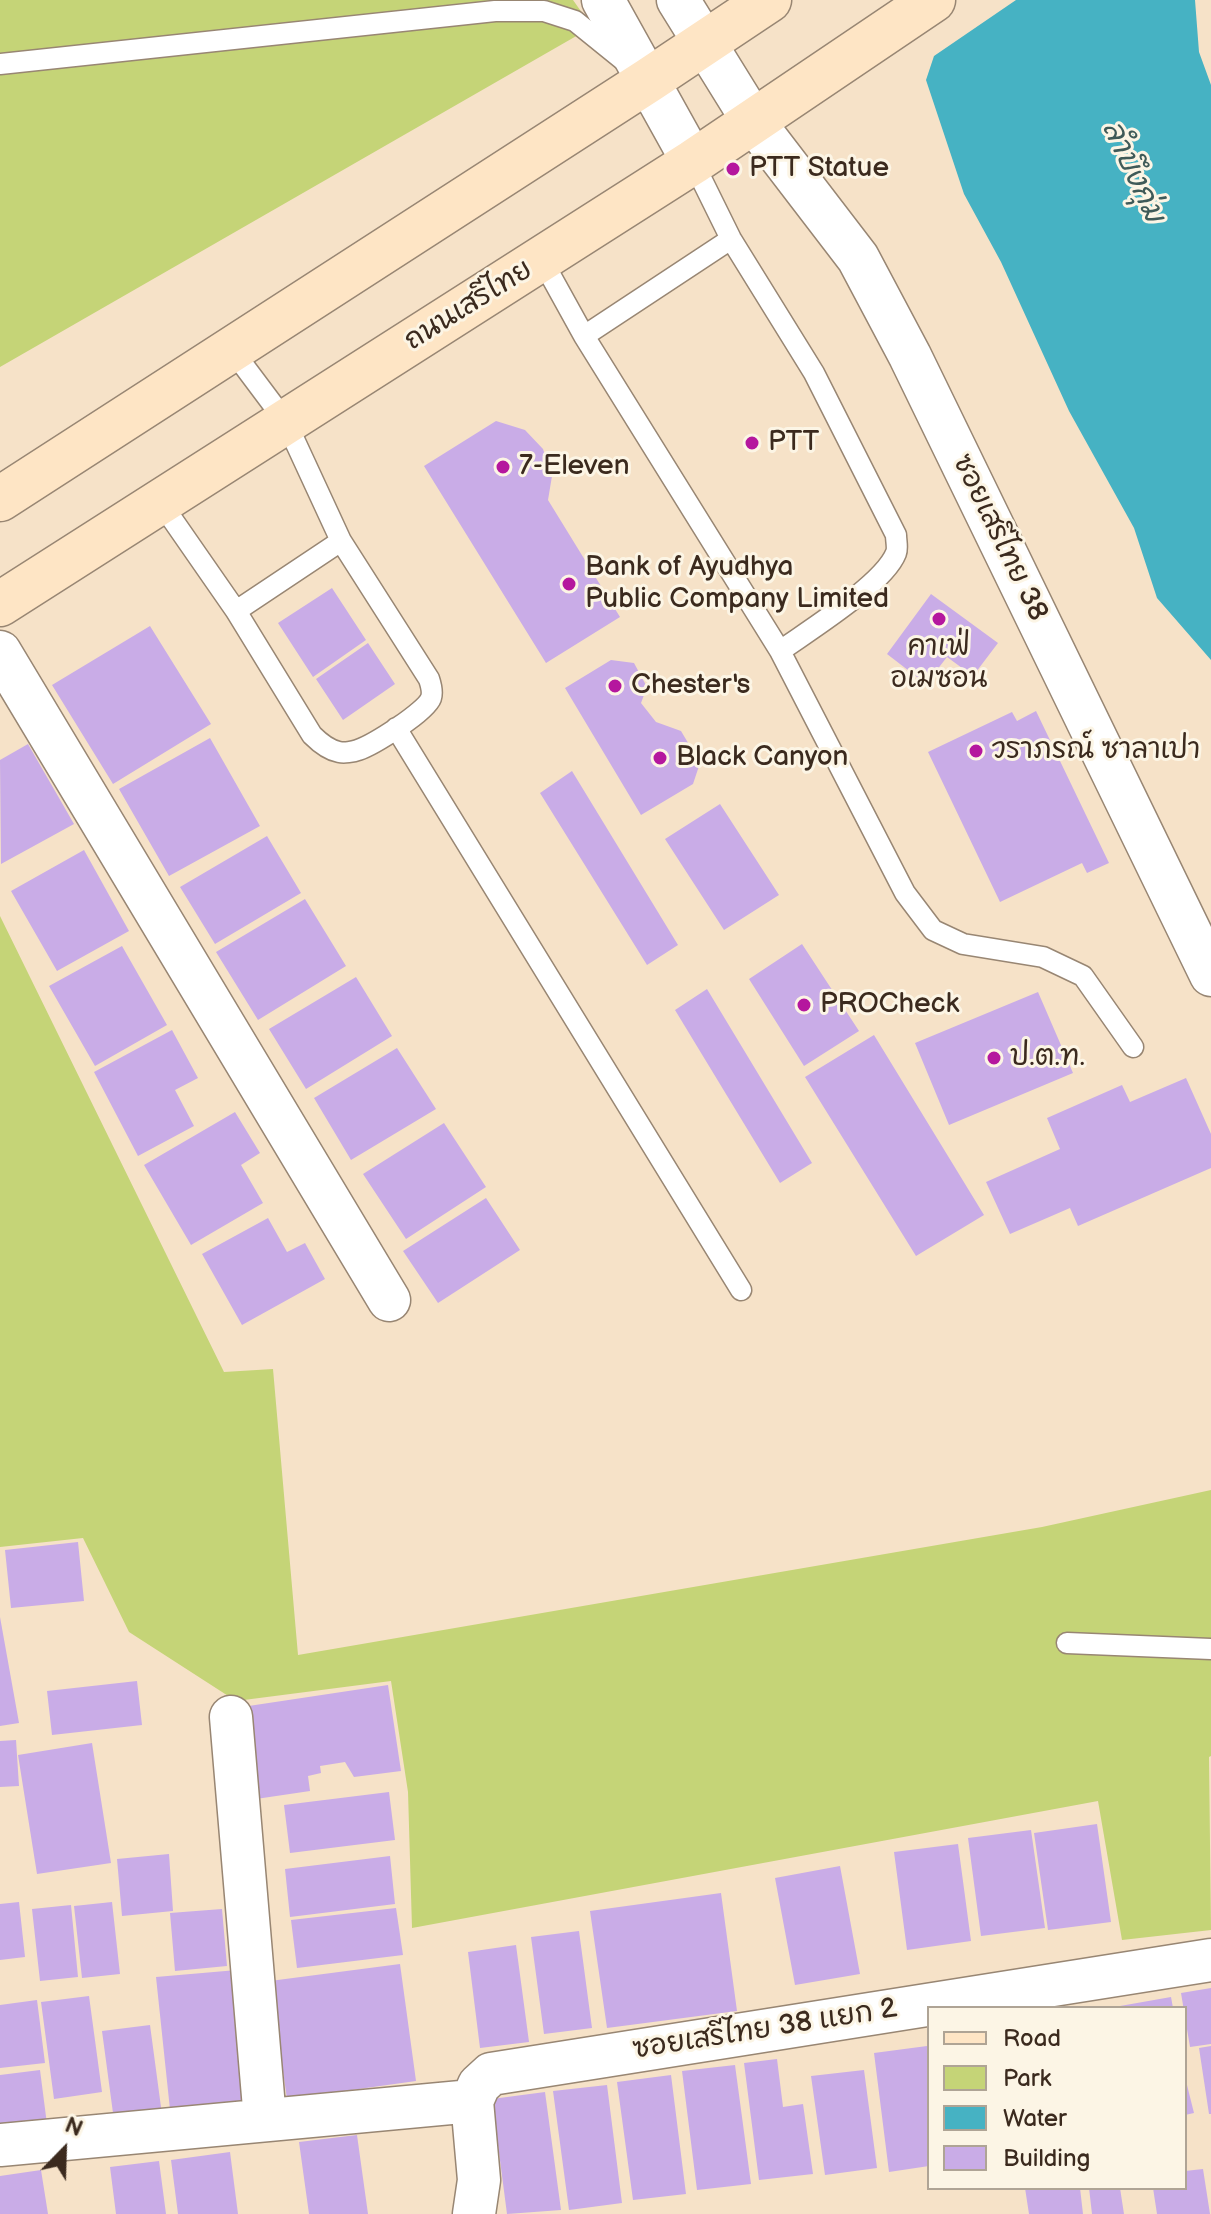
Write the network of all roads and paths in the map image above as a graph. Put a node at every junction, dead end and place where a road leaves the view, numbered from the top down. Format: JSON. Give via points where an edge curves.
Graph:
{"nodes":[{"id":1,"x":603,"y":0,"type":"edge"},
{"id":2,"x":678,"y":0,"type":"edge"},
{"id":3,"x":769,"y":0,"type":"edge"},
{"id":4,"x":933,"y":0,"type":"edge"},
{"id":5,"x":704,"y":44,"type":"junction"},
{"id":6,"x":0,"y":64,"type":"edge"},
{"id":7,"x":649,"y":80,"type":"junction"},
{"id":8,"x":753,"y":121,"type":"junction"},
{"id":9,"x":693,"y":162,"type":"junction"},
{"id":10,"x":731,"y":239,"type":"junction"},
{"id":11,"x":542,"y":260,"type":"junction"},
{"id":12,"x":584,"y":336,"type":"junction"},
{"id":13,"x":232,"y":350,"type":"junction"},
{"id":14,"x":286,"y":422,"type":"junction"},
{"id":15,"x":0,"y":499,"type":"edge"},
{"id":16,"x":161,"y":503,"type":"junction"},
{"id":17,"x":341,"y":541,"type":"junction"},
{"id":18,"x":0,"y":604,"type":"edge"},
{"id":19,"x":236,"y":611,"type":"junction"},
{"id":20,"x":780,"y":651,"type":"junction"},
{"id":21,"x":0,"y":652,"type":"edge"},
{"id":22,"x":396,"y":728,"type":"junction"},
{"id":23,"x":1211,"y":975,"type":"edge"},
{"id":24,"x":1133,"y":1047,"type":"dead end"},
{"id":25,"x":741,"y":1290,"type":"dead end"},
{"id":26,"x":389,"y":1300,"type":"dead end"},
{"id":27,"x":1067,"y":1643,"type":"dead end"},
{"id":28,"x":1211,"y":1649,"type":"edge"},
{"id":29,"x":231,"y":1717,"type":"dead end"},
{"id":30,"x":1211,"y":1960,"type":"edge"},
{"id":31,"x":472,"y":2101,"type":"junction"},
{"id":32,"x":265,"y":2120,"type":"junction"},
{"id":33,"x":0,"y":2145,"type":"edge"},
{"id":34,"x":474,"y":2214,"type":"edge"}],
"edges":[{"from":1,"to":7,"type":"street"},
{"from":2,"to":5,"type":"street","name":"ซอยเสรีไทย 38"},
{"from":3,"to":5,"type":"main road"},
{"from":4,"to":8,"type":"main road","name":"ถนนเสรีไทย"},
{"from":5,"to":7,"type":"main road"},
{"from":5,"to":8,"type":"street","name":"ซอยเสรีไทย 38"},
{"from":6,"to":7,"type":"lane","via":[[495,11],[544,11],[575,21]]},
{"from":7,"to":9,"type":"street"},
{"from":7,"to":13,"type":"main road"},
{"from":8,"to":9,"type":"main road","name":"ถนนเสรีไทย"},
{"from":8,"to":23,"type":"street","name":"ซอยเสรีไทย 38","via":[[858,258]]},
{"from":9,"to":10,"type":"lane"},
{"from":9,"to":11,"type":"main road","name":"ถนนเสรีไทย"},
{"from":10,"to":12,"type":"lane"},
{"from":10,"to":20,"type":"lane","via":[[814,373],[896,535],[897,552],[885,571]]},
{"from":11,"to":12,"type":"lane"},
{"from":11,"to":14,"type":"main road","name":"ถนนเสรีไทย"},
{"from":12,"to":20,"type":"lane"},
{"from":13,"to":14,"type":"lane"},
{"from":13,"to":15,"type":"main road"},
{"from":14,"to":16,"type":"main road","name":"ถนนเสรีไทย"},
{"from":14,"to":17,"type":"lane"},
{"from":16,"to":18,"type":"main road","name":"ถนนเสรีไทย"},
{"from":16,"to":19,"type":"lane"},
{"from":17,"to":19,"type":"lane"},
{"from":17,"to":22,"type":"lane","via":[[432,688],[425,706]]},
{"from":19,"to":22,"type":"lane","via":[[312,735],[324,746],[356,751]]},
{"from":20,"to":24,"type":"lane","via":[[905,893],[933,930],[963,944],[1043,957],[1083,976]]},
{"from":21,"to":26,"type":"street"},
{"from":22,"to":25,"type":"lane"},
{"from":27,"to":28,"type":"lane"},
{"from":29,"to":32,"type":"street"},
{"from":30,"to":31,"type":"street","name":"ซอยเสรีไทย 38 แยก 2","via":[[508,2070],[491,2074]]},
{"from":31,"to":32,"type":"street"},
{"from":31,"to":34,"type":"street","via":[[479,2180]]},
{"from":32,"to":33,"type":"street"}]}
